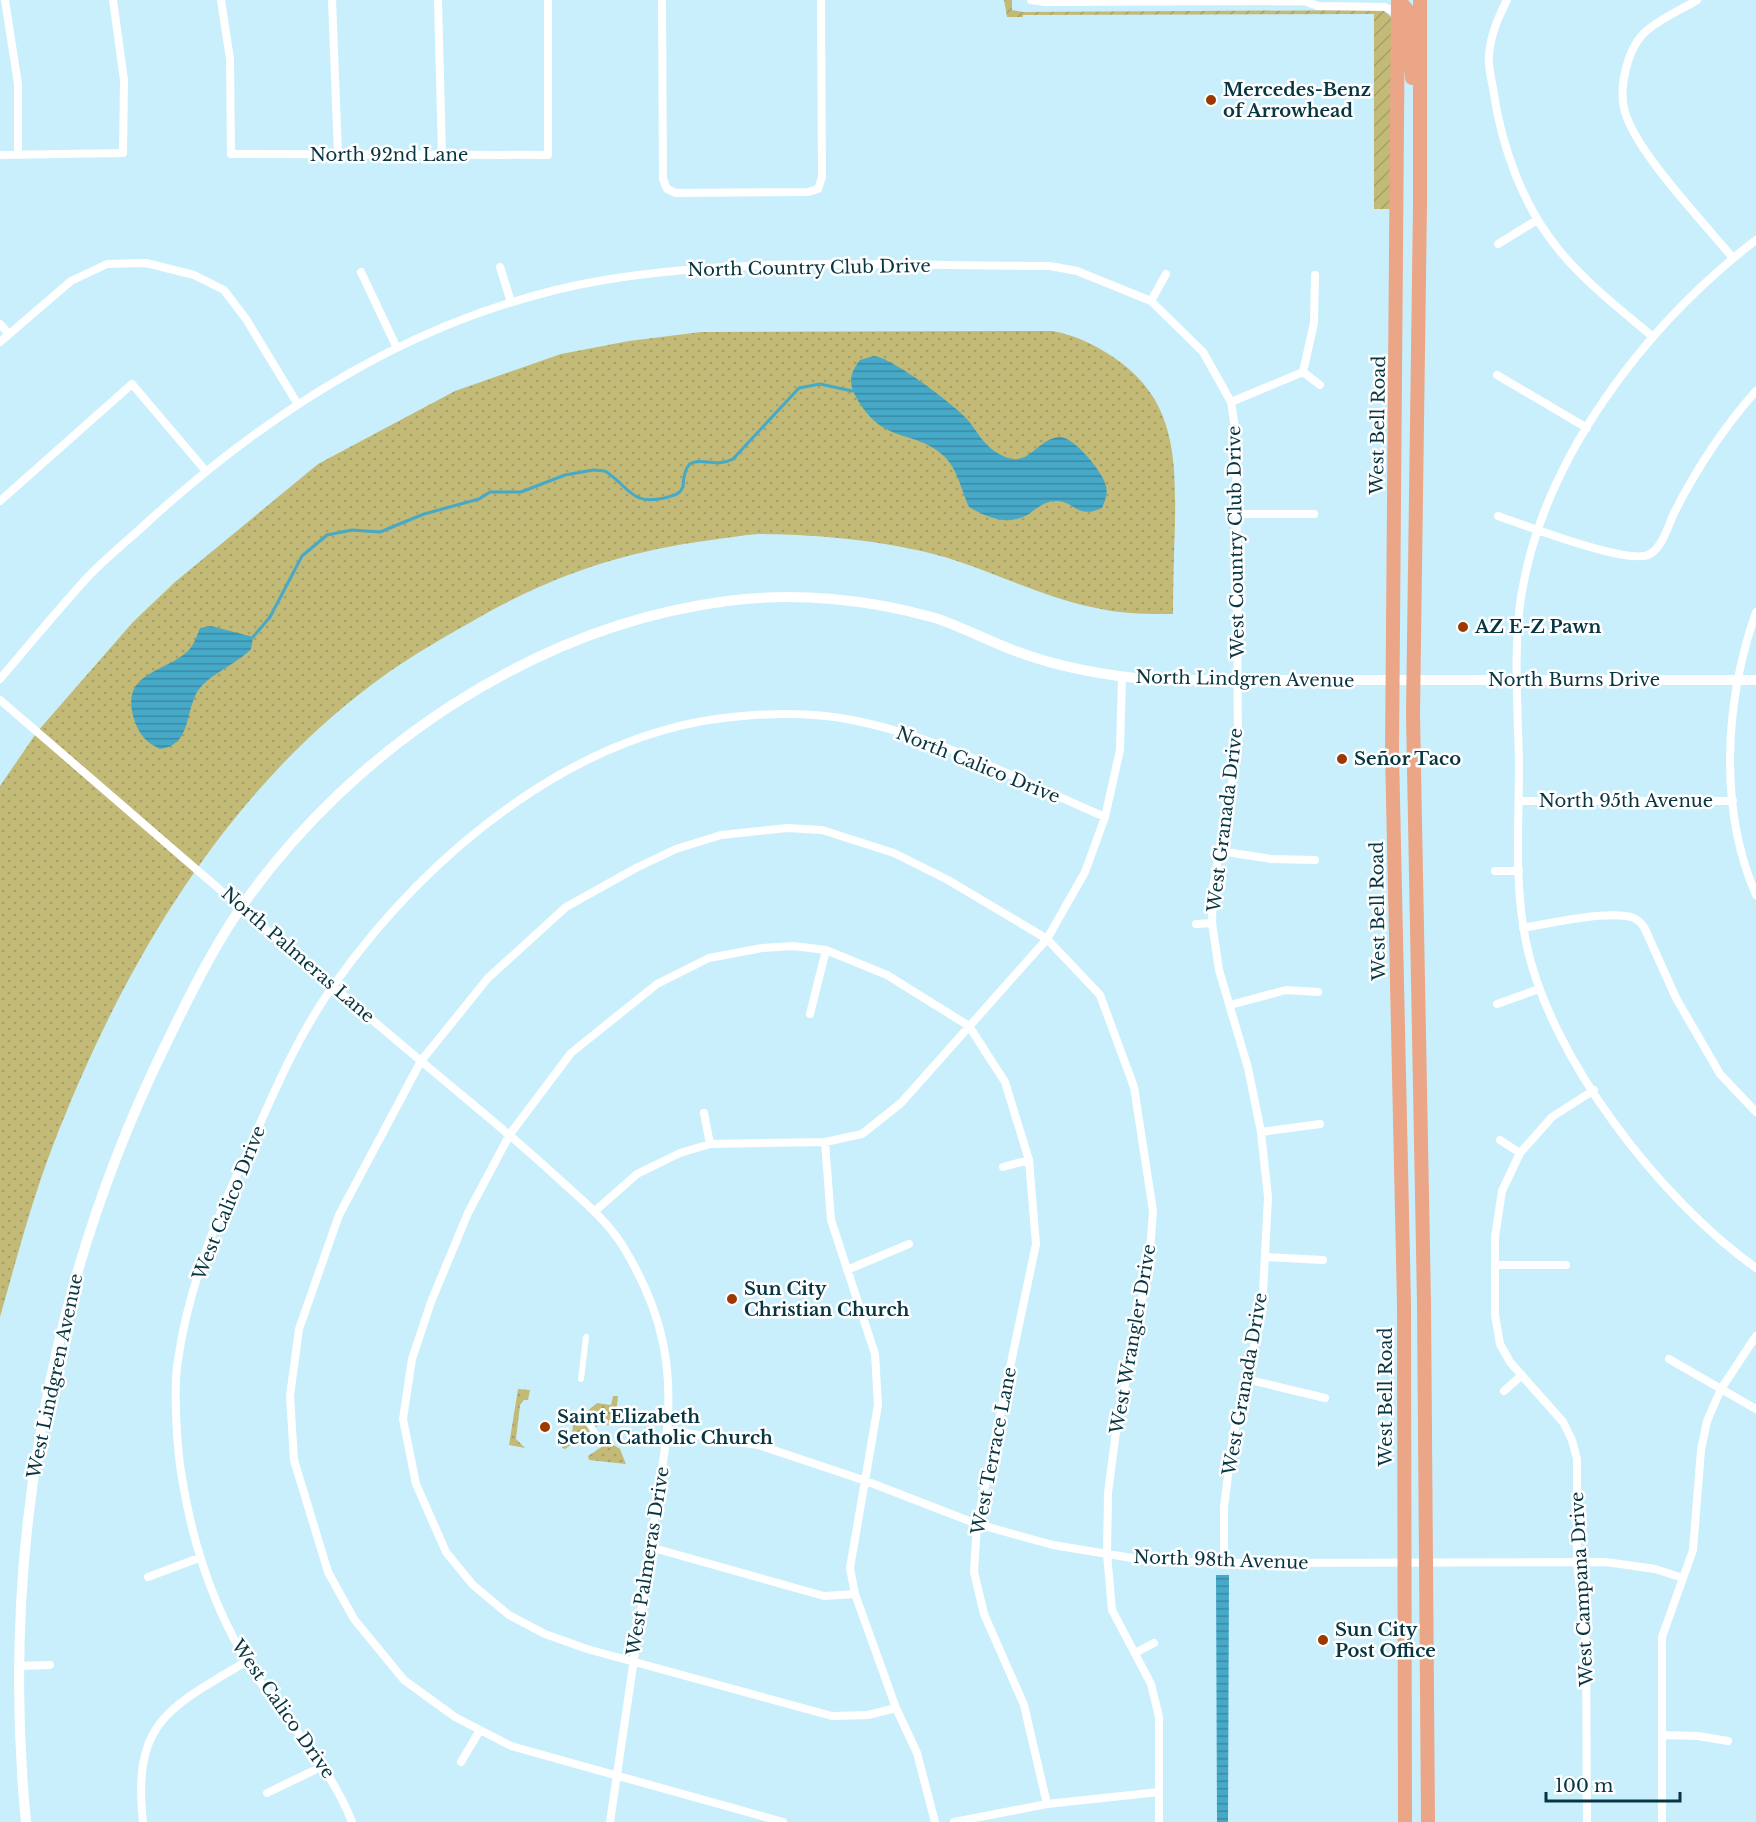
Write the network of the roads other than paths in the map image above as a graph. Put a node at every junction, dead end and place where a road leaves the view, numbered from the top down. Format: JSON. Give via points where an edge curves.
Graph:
{"nodes":[{"id":1,"x":5,"y":0,"type":"edge"},
{"id":2,"x":113,"y":0,"type":"edge"},
{"id":3,"x":221,"y":0,"type":"edge"},
{"id":4,"x":332,"y":0,"type":"edge"},
{"id":5,"x":438,"y":0,"type":"edge"},
{"id":6,"x":548,"y":0,"type":"edge"},
{"id":7,"x":662,"y":0,"type":"edge"},
{"id":8,"x":821,"y":0,"type":"edge"},
{"id":9,"x":1031,"y":0,"type":"edge"},
{"id":10,"x":1399,"y":0,"type":"edge"},
{"id":11,"x":1420,"y":0,"type":"edge"},
{"id":12,"x":1507,"y":0,"type":"edge"},
{"id":13,"x":1697,"y":0,"type":"edge"},
{"id":14,"x":1305,"y":1,"type":"edge"},
{"id":15,"x":1398,"y":22,"type":"junction"},
{"id":16,"x":1420,"y":107,"type":"junction"},
{"id":17,"x":338,"y":154,"type":"junction"},
{"id":18,"x":0,"y":155,"type":"edge"},
{"id":19,"x":18,"y":155,"type":"junction"},
{"id":20,"x":442,"y":155,"type":"junction"},
{"id":21,"x":1538,"y":220,"type":"junction"},
{"id":22,"x":1756,"y":240,"type":"edge"},
{"id":23,"x":1498,"y":244,"type":"dead end"},
{"id":24,"x":1733,"y":258,"type":"junction"},
{"id":25,"x":500,"y":267,"type":"dead end"},
{"id":26,"x":361,"y":272,"type":"dead end"},
{"id":27,"x":1166,"y":274,"type":"dead end"},
{"id":28,"x":1315,"y":275,"type":"dead end"},
{"id":29,"x":1105,"y":281,"type":"joint"},
{"id":30,"x":1151,"y":301,"type":"junction"},
{"id":31,"x":511,"y":302,"type":"junction"},
{"id":32,"x":0,"y":324,"type":"edge"},
{"id":33,"x":9,"y":334,"type":"junction"},
{"id":34,"x":1653,"y":337,"type":"junction"},
{"id":35,"x":0,"y":342,"type":"edge"},
{"id":36,"x":396,"y":346,"type":"junction"},
{"id":37,"x":1303,"y":372,"type":"junction"},
{"id":38,"x":1497,"y":375,"type":"dead end"},
{"id":39,"x":1320,"y":385,"type":"dead end"},
{"id":40,"x":1756,"y":391,"type":"edge"},
{"id":41,"x":1231,"y":402,"type":"junction"},
{"id":42,"x":297,"y":403,"type":"junction"},
{"id":43,"x":1587,"y":428,"type":"junction"},
{"id":44,"x":206,"y":470,"type":"junction"},
{"id":45,"x":0,"y":501,"type":"edge"},
{"id":46,"x":1238,"y":514,"type":"junction"},
{"id":47,"x":1314,"y":514,"type":"dead end"},
{"id":48,"x":1498,"y":516,"type":"dead end"},
{"id":49,"x":1539,"y":531,"type":"junction"},
{"id":50,"x":1756,"y":612,"type":"edge"},
{"id":51,"x":1122,"y":677,"type":"junction"},
{"id":52,"x":0,"y":680,"type":"edge"},
{"id":53,"x":1518,"y":680,"type":"junction"},
{"id":54,"x":1737,"y":680,"type":"junction"},
{"id":55,"x":1756,"y":680,"type":"edge"},
{"id":56,"x":1239,"y":681,"type":"junction"},
{"id":57,"x":1393,"y":681,"type":"junction"},
{"id":58,"x":1414,"y":681,"type":"junction"},
{"id":59,"x":0,"y":700,"type":"edge"},
{"id":60,"x":1519,"y":801,"type":"junction"},
{"id":61,"x":1733,"y":801,"type":"junction"},
{"id":62,"x":1105,"y":817,"type":"junction"},
{"id":63,"x":1220,"y":851,"type":"junction"},
{"id":64,"x":1315,"y":860,"type":"dead end"},
{"id":65,"x":1495,"y":871,"type":"dead end"},
{"id":66,"x":1519,"y":871,"type":"junction"},
{"id":67,"x":1756,"y":895,"type":"edge"},
{"id":68,"x":242,"y":907,"type":"junction"},
{"id":69,"x":1212,"y":923,"type":"junction"},
{"id":70,"x":1196,"y":924,"type":"dead end"},
{"id":71,"x":1523,"y":928,"type":"junction"},
{"id":72,"x":1047,"y":939,"type":"junction"},
{"id":73,"x":826,"y":950,"type":"junction"},
{"id":74,"x":333,"y":986,"type":"junction"},
{"id":75,"x":1539,"y":989,"type":"junction"},
{"id":76,"x":1318,"y":992,"type":"dead end"},
{"id":77,"x":1497,"y":1004,"type":"dead end"},
{"id":78,"x":1230,"y":1005,"type":"junction"},
{"id":79,"x":810,"y":1014,"type":"dead end"},
{"id":80,"x":969,"y":1026,"type":"junction"},
{"id":81,"x":421,"y":1061,"type":"junction"},
{"id":82,"x":1594,"y":1090,"type":"junction"},
{"id":83,"x":1756,"y":1112,"type":"edge"},
{"id":84,"x":704,"y":1113,"type":"dead end"},
{"id":85,"x":1320,"y":1124,"type":"dead end"},
{"id":86,"x":1261,"y":1132,"type":"junction"},
{"id":87,"x":510,"y":1134,"type":"junction"},
{"id":88,"x":1500,"y":1140,"type":"dead end"},
{"id":89,"x":825,"y":1142,"type":"junction"},
{"id":90,"x":710,"y":1144,"type":"junction"},
{"id":91,"x":1520,"y":1153,"type":"junction"},
{"id":92,"x":1029,"y":1160,"type":"junction"},
{"id":93,"x":1003,"y":1167,"type":"dead end"},
{"id":94,"x":595,"y":1211,"type":"junction"},
{"id":95,"x":909,"y":1244,"type":"dead end"},
{"id":96,"x":1266,"y":1257,"type":"junction"},
{"id":97,"x":1323,"y":1260,"type":"dead end"},
{"id":98,"x":1495,"y":1265,"type":"junction"},
{"id":99,"x":1566,"y":1265,"type":"dead end"},
{"id":100,"x":1756,"y":1269,"type":"edge"},
{"id":101,"x":847,"y":1270,"type":"junction"},
{"id":102,"x":1756,"y":1336,"type":"edge"},
{"id":103,"x":586,"y":1337,"type":"dead end"},
{"id":104,"x":1669,"y":1359,"type":"dead end"},
{"id":105,"x":1522,"y":1375,"type":"junction"},
{"id":106,"x":581,"y":1379,"type":"dead end"},
{"id":107,"x":1246,"y":1379,"type":"junction"},
{"id":108,"x":1721,"y":1389,"type":"junction"},
{"id":109,"x":1503,"y":1391,"type":"dead end"},
{"id":110,"x":1324,"y":1398,"type":"dead end"},
{"id":111,"x":1756,"y":1409,"type":"edge"},
{"id":112,"x":580,"y":1411,"type":"dead end"},
{"id":113,"x":667,"y":1430,"type":"junction"},
{"id":114,"x":596,"y":1434,"type":"dead end"},
{"id":115,"x":866,"y":1481,"type":"junction"},
{"id":116,"x":977,"y":1524,"type":"junction"},
{"id":117,"x":650,"y":1547,"type":"junction"},
{"id":118,"x":1107,"y":1554,"type":"junction"},
{"id":119,"x":199,"y":1558,"type":"junction"},
{"id":120,"x":1577,"y":1562,"type":"junction"},
{"id":121,"x":1224,"y":1563,"type":"junction"},
{"id":122,"x":1405,"y":1563,"type":"junction"},
{"id":123,"x":1425,"y":1563,"type":"junction"},
{"id":124,"x":148,"y":1577,"type":"dead end"},
{"id":125,"x":1683,"y":1578,"type":"junction"},
{"id":126,"x":855,"y":1594,"type":"junction"},
{"id":127,"x":1154,"y":1643,"type":"dead end"},
{"id":128,"x":1136,"y":1653,"type":"junction"},
{"id":129,"x":247,"y":1661,"type":"junction"},
{"id":130,"x":633,"y":1662,"type":"junction"},
{"id":131,"x":50,"y":1665,"type":"dead end"},
{"id":132,"x":18,"y":1666,"type":"junction"},
{"id":133,"x":896,"y":1708,"type":"junction"},
{"id":134,"x":480,"y":1730,"type":"junction"},
{"id":135,"x":1662,"y":1735,"type":"junction"},
{"id":136,"x":1728,"y":1741,"type":"dead end"},
{"id":137,"x":461,"y":1762,"type":"dead end"},
{"id":138,"x":323,"y":1766,"type":"junction"},
{"id":139,"x":616,"y":1777,"type":"junction"},
{"id":140,"x":1159,"y":1792,"type":"junction"},
{"id":141,"x":267,"y":1793,"type":"dead end"},
{"id":142,"x":1047,"y":1804,"type":"junction"},
{"id":143,"x":26,"y":1822,"type":"edge"},
{"id":144,"x":143,"y":1822,"type":"edge"},
{"id":145,"x":352,"y":1822,"type":"edge"},
{"id":146,"x":610,"y":1822,"type":"edge"},
{"id":147,"x":783,"y":1822,"type":"edge"},
{"id":148,"x":934,"y":1822,"type":"edge"},
{"id":149,"x":954,"y":1822,"type":"edge"},
{"id":150,"x":1159,"y":1822,"type":"edge"},
{"id":151,"x":1405,"y":1822,"type":"edge"},
{"id":152,"x":1428,"y":1822,"type":"edge"},
{"id":153,"x":1587,"y":1822,"type":"edge"},
{"id":154,"x":1662,"y":1822,"type":"edge"}],
"edges":[{"from":1,"to":19,"type":"street","via":[[18,84]]},
{"from":2,"to":19,"type":"street","via":[[124,80],[123,153]]},
{"from":3,"to":17,"type":"street","name":"North 92nd Lane","via":[[230,59],[231,154]]},
{"from":4,"to":17,"type":"street"},
{"from":5,"to":20,"type":"street"},
{"from":6,"to":20,"type":"street","name":"North 92nd Lane","via":[[548,155]]},
{"from":7,"to":8,"type":"street","via":[[663,179],[667,189],[676,193],[818,189],[822,177]]},
{"from":9,"to":14,"type":"street"},
{"from":10,"to":15,"type":"main road","name":"West Bell Road"},
{"from":10,"to":16,"type":"main road","via":[[1408,11],[1411,72]]},
{"from":11,"to":16,"type":"main road"},
{"from":12,"to":21,"type":"street","via":[[1488,58],[1498,122]]},
{"from":13,"to":24,"type":"street","via":[[1644,34],[1630,55],[1624,111],[1640,145]]},
{"from":14,"to":15,"type":"street","via":[[1318,6],[1385,7]]},
{"from":15,"to":57,"type":"main road","name":"West Bell Road"},
{"from":16,"to":58,"type":"main road"},
{"from":17,"to":20,"type":"street","name":"North 92nd Lane"},
{"from":18,"to":19,"type":"street"},
{"from":21,"to":23,"type":"street"},
{"from":21,"to":34,"type":"street","via":[[1560,251],[1598,290]]},
{"from":22,"to":24,"type":"street"},
{"from":24,"to":34,"type":"street"},
{"from":25,"to":31,"type":"street"},
{"from":26,"to":36,"type":"street"},
{"from":27,"to":30,"type":"street"},
{"from":28,"to":37,"type":"street","via":[[1314,323]]},
{"from":29,"to":30,"type":"street","name":"West Country Club Drive"},
{"from":29,"to":31,"type":"street","name":"North Country Club Drive","via":[[1050,266],[738,266],[602,280]]},
{"from":30,"to":41,"type":"street","name":"West Country Club Drive","via":[[1203,352]]},
{"from":31,"to":36,"type":"street","name":"North Country Club Drive"},
{"from":32,"to":33,"type":"street"},
{"from":33,"to":35,"type":"street"},
{"from":33,"to":42,"type":"street","via":[[71,281],[107,264],[146,263],[194,275],[224,290]]},
{"from":34,"to":43,"type":"street","via":[[1617,381]]},
{"from":36,"to":42,"type":"street","name":"North Country Club Drive"},
{"from":37,"to":39,"type":"street"},
{"from":37,"to":41,"type":"street"},
{"from":38,"to":43,"type":"street"},
{"from":40,"to":49,"type":"street","via":[[1694,478],[1658,549],[1646,556],[1616,553]]},
{"from":41,"to":46,"type":"street","name":"West Country Club Drive"},
{"from":42,"to":44,"type":"street","name":"North Country Club Drive"},
{"from":43,"to":49,"type":"street"},
{"from":44,"to":45,"type":"street","via":[[132,384]]},
{"from":44,"to":52,"type":"street","name":"North Country Club Drive","via":[[87,578]]},
{"from":46,"to":47,"type":"street"},
{"from":46,"to":56,"type":"street","name":"West Country Club Drive"},
{"from":48,"to":49,"type":"street"},
{"from":49,"to":53,"type":"street","via":[[1521,600]]},
{"from":50,"to":54,"type":"street"},
{"from":51,"to":56,"type":"street","name":"North Lindgren Avenue"},
{"from":51,"to":62,"type":"street","via":[[1120,750]]},
{"from":51,"to":68,"type":"street","name":"North Lindgren Avenue","via":[[1028,655],[936,619],[852,600],[769,597],[663,611],[530,659],[398,743],[303,831]]},
{"from":53,"to":54,"type":"street","name":"North Burns Drive"},
{"from":53,"to":58,"type":"street","name":"North Burns Drive"},
{"from":53,"to":60,"type":"street"},
{"from":54,"to":55,"type":"street","name":"North Burns Drive"},
{"from":54,"to":61,"type":"street","via":[[1730,735]]},
{"from":56,"to":57,"type":"street","name":"North Lindgren Avenue"},
{"from":56,"to":63,"type":"street","name":"West Granada Drive","via":[[1238,749]]},
{"from":57,"to":58,"type":"street","name":"North Burns Drive"},
{"from":57,"to":122,"type":"main road","name":"West Bell Road"},
{"from":58,"to":123,"type":"main road"},
{"from":59,"to":68,"type":"street","name":"North Palmeras Lane"},
{"from":60,"to":61,"type":"street","name":"North 95th Avenue"},
{"from":60,"to":66,"type":"street"},
{"from":61,"to":67,"type":"street","via":[[1744,867]]},
{"from":62,"to":72,"type":"street","via":[[1085,872]]},
{"from":62,"to":74,"type":"street","name":"North Calico Drive","via":[[924,740],[850,719],[782,714],[689,724],[635,739],[576,767],[486,823],[415,886]]},
{"from":63,"to":64,"type":"street","via":[[1272,859]]},
{"from":63,"to":69,"type":"street","name":"West Granada Drive"},
{"from":65,"to":66,"type":"street"},
{"from":66,"to":71,"type":"street"},
{"from":68,"to":74,"type":"street","name":"North Palmeras Lane"},
{"from":68,"to":132,"type":"street","name":"West Lindgren Avenue","via":[[189,996],[141,1094],[104,1186],[69,1293],[39,1430],[26,1522]]},
{"from":69,"to":70,"type":"street","name":"West Granada Drive"},
{"from":69,"to":78,"type":"street","name":"West Granada Drive","via":[[1217,962]]},
{"from":71,"to":75,"type":"street"},
{"from":71,"to":83,"type":"street","via":[[1608,917],[1638,920],[1676,998],[1720,1074]]},
{"from":72,"to":80,"type":"street"},
{"from":72,"to":81,"type":"street","name":"West Wrangler Drive","via":[[948,880],[866,843],[822,830],[787,828],[720,835],[676,849],[566,907],[488,978]]},
{"from":72,"to":118,"type":"street","name":"West Wrangler Drive","via":[[1100,995],[1134,1087],[1152,1211],[1149,1264],[1117,1424],[1108,1493]]},
{"from":73,"to":79,"type":"street"},
{"from":73,"to":80,"type":"street","via":[[887,975]]},
{"from":73,"to":87,"type":"street","via":[[762,948],[709,958],[657,984],[571,1053]]},
{"from":74,"to":81,"type":"street","name":"North Palmeras Lane"},
{"from":74,"to":119,"type":"street","name":"West Calico Drive","via":[[291,1053],[236,1175],[201,1266],[177,1363],[181,1475]]},
{"from":75,"to":77,"type":"street"},
{"from":75,"to":82,"type":"street","via":[[1558,1032]]},
{"from":76,"to":78,"type":"street","via":[[1286,990]]},
{"from":78,"to":86,"type":"street","name":"West Granada Drive"},
{"from":80,"to":89,"type":"street","via":[[901,1103],[862,1134]]},
{"from":80,"to":92,"type":"street","name":"West Terrace Lane","via":[[1005,1082]]},
{"from":81,"to":87,"type":"street","name":"North Palmeras Lane"},
{"from":81,"to":134,"type":"street","name":"West Wrangler Drive","via":[[339,1215],[303,1318],[290,1396],[294,1460],[328,1572],[354,1619],[405,1680],[455,1717]]},
{"from":82,"to":91,"type":"street","name":"West Campana Drive","via":[[1552,1117]]},
{"from":82,"to":100,"type":"street","via":[[1631,1146],[1666,1188]]},
{"from":84,"to":90,"type":"street"},
{"from":85,"to":86,"type":"street"},
{"from":86,"to":96,"type":"street","name":"West Granada Drive","via":[[1268,1197]]},
{"from":87,"to":94,"type":"street","name":"North Palmeras Lane"},
{"from":87,"to":130,"type":"street","via":[[468,1213],[412,1359],[403,1419],[416,1484],[446,1552],[473,1585],[500,1608],[545,1634]]},
{"from":88,"to":91,"type":"street"},
{"from":89,"to":90,"type":"street"},
{"from":89,"to":101,"type":"street","via":[[831,1220]]},
{"from":90,"to":94,"type":"street","via":[[680,1153],[637,1174]]},
{"from":91,"to":98,"type":"street","name":"West Campana Drive","via":[[1498,1203]]},
{"from":92,"to":93,"type":"street"},
{"from":92,"to":116,"type":"street","name":"West Terrace Lane","via":[[1036,1244]]},
{"from":94,"to":113,"type":"street","name":"West Palmeras Drive","via":[[622,1245],[656,1311],[668,1358]]},
{"from":95,"to":101,"type":"street"},
{"from":96,"to":97,"type":"street"},
{"from":96,"to":107,"type":"street","name":"West Granada Drive","via":[[1262,1312]]},
{"from":98,"to":99,"type":"street"},
{"from":98,"to":105,"type":"street","name":"West Campana Drive","via":[[1498,1335],[1505,1353]]},
{"from":101,"to":115,"type":"street","via":[[875,1354],[878,1405]]},
{"from":102,"to":108,"type":"street"},
{"from":103,"to":106,"type":"street"},
{"from":104,"to":108,"type":"street"},
{"from":105,"to":109,"type":"street"},
{"from":105,"to":120,"type":"street","name":"West Campana Drive","via":[[1556,1414],[1572,1440],[1577,1468]]},
{"from":107,"to":110,"type":"street"},
{"from":107,"to":121,"type":"street","name":"West Granada Drive","via":[[1233,1436],[1224,1507]]},
{"from":108,"to":111,"type":"street"},
{"from":108,"to":125,"type":"street","via":[[1702,1440],[1695,1541]]},
{"from":112,"to":114,"type":"street"},
{"from":113,"to":115,"type":"street","name":"North 98th Avenue","via":[[758,1445]]},
{"from":113,"to":117,"type":"street","name":"West Palmeras Drive"},
{"from":115,"to":116,"type":"street","name":"North 98th Avenue"},
{"from":115,"to":126,"type":"street","via":[[852,1547],[850,1568]]},
{"from":116,"to":118,"type":"street","name":"North 98th Avenue","via":[[1053,1545]]},
{"from":116,"to":142,"type":"street","name":"West Terrace Lane","via":[[974,1572],[984,1614],[1024,1705]]},
{"from":117,"to":126,"type":"street","via":[[824,1596]]},
{"from":117,"to":130,"type":"street","name":"West Palmeras Drive"},
{"from":118,"to":121,"type":"street","name":"North 98th Avenue","via":[[1150,1561]]},
{"from":118,"to":128,"type":"street","name":"West Wrangler Drive","via":[[1112,1610]]},
{"from":119,"to":124,"type":"street"},
{"from":119,"to":129,"type":"street","name":"West Calico Drive","via":[[223,1619]]},
{"from":120,"to":123,"type":"street","name":"North 98th Avenue"},
{"from":120,"to":125,"type":"street","name":"North 98th Avenue","via":[[1646,1568]]},
{"from":120,"to":153,"type":"street","name":"West Campana Drive","via":[[1586,1627]]},
{"from":121,"to":122,"type":"street","name":"North 98th Avenue"},
{"from":122,"to":123,"type":"street","name":"North 98th Avenue"},
{"from":122,"to":151,"type":"main road","name":"West Bell Road"},
{"from":123,"to":152,"type":"main road"},
{"from":125,"to":135,"type":"street","via":[[1662,1637]]},
{"from":126,"to":133,"type":"street"},
{"from":127,"to":128,"type":"street"},
{"from":128,"to":140,"type":"street","name":"West Wrangler Drive","via":[[1151,1684],[1159,1717]]},
{"from":129,"to":138,"type":"street","name":"West Calico Drive"},
{"from":129,"to":144,"type":"street","via":[[189,1696],[159,1724],[145,1750],[140,1771]]},
{"from":130,"to":133,"type":"street","via":[[832,1716],[868,1715]]},
{"from":130,"to":139,"type":"street","name":"West Palmeras Drive"},
{"from":131,"to":132,"type":"street"},
{"from":132,"to":143,"type":"street","name":"West Lindgren Avenue"},
{"from":133,"to":148,"type":"street","via":[[917,1753]]},
{"from":134,"to":137,"type":"street"},
{"from":134,"to":139,"type":"street","name":"West Wrangler Drive","via":[[511,1746]]},
{"from":135,"to":136,"type":"street"},
{"from":135,"to":154,"type":"street"},
{"from":138,"to":141,"type":"street"},
{"from":138,"to":145,"type":"street","name":"West Calico Drive"},
{"from":139,"to":146,"type":"street","name":"West Palmeras Drive"},
{"from":139,"to":147,"type":"street","name":"West Wrangler Drive"},
{"from":140,"to":142,"type":"street"},
{"from":140,"to":150,"type":"street","name":"West Wrangler Drive"},
{"from":142,"to":149,"type":"street"}]}
